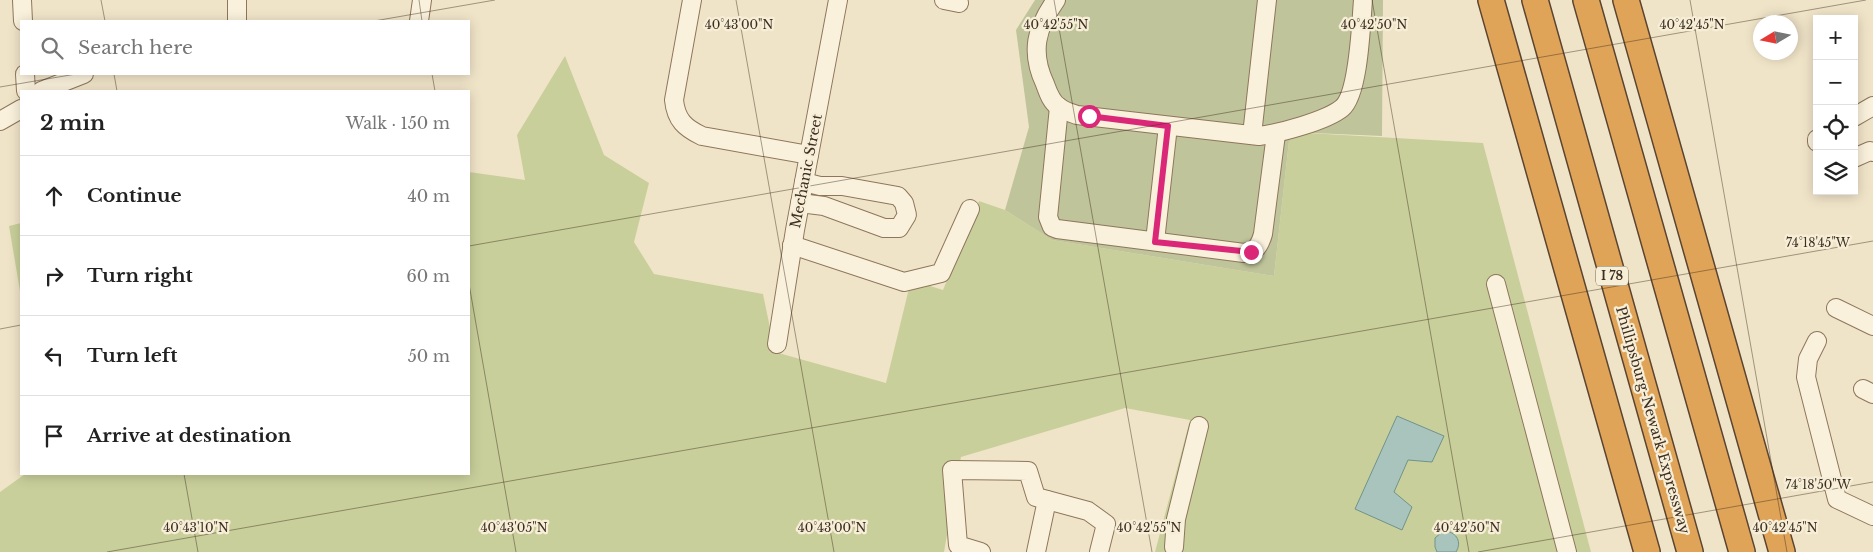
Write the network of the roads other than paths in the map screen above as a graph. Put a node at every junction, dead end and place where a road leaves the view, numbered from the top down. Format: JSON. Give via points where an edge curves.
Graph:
{"nodes":[{"id":1,"x":22,"y":0,"type":"edge"},
{"id":2,"x":237,"y":0,"type":"edge"},
{"id":3,"x":422,"y":0,"type":"edge"},
{"id":4,"x":692,"y":0,"type":"edge"},
{"id":5,"x":838,"y":0,"type":"edge"},
{"id":6,"x":1056,"y":0,"type":"edge"},
{"id":7,"x":1267,"y":0,"type":"edge"},
{"id":8,"x":1363,"y":0,"type":"edge"},
{"id":9,"x":1491,"y":0,"type":"edge"},
{"id":10,"x":1535,"y":0,"type":"edge"},
{"id":11,"x":1586,"y":0,"type":"edge"},
{"id":12,"x":1626,"y":0,"type":"edge"},
{"id":13,"x":23,"y":20,"type":"edge"},
{"id":14,"x":237,"y":20,"type":"edge"},
{"id":15,"x":419,"y":20,"type":"edge"},
{"id":16,"x":25,"y":75,"type":"edge"},
{"id":17,"x":81,"y":75,"type":"edge"},
{"id":18,"x":26,"y":90,"type":"edge"},
{"id":19,"x":44,"y":90,"type":"edge"},
{"id":20,"x":1873,"y":106,"type":"edge"},
{"id":21,"x":1059,"y":108,"type":"junction"},
{"id":22,"x":20,"y":110,"type":"edge"},
{"id":23,"x":1858,"y":115,"type":"edge"},
{"id":24,"x":0,"y":121,"type":"edge"},
{"id":25,"x":1168,"y":126,"type":"junction"},
{"id":26,"x":1276,"y":134,"type":"junction"},
{"id":27,"x":1252,"y":135,"type":"junction"},
{"id":28,"x":1873,"y":152,"type":"edge"},
{"id":29,"x":809,"y":155,"type":"junction"},
{"id":30,"x":1858,"y":156,"type":"edge"},
{"id":31,"x":804,"y":182,"type":"junction"},
{"id":32,"x":800,"y":203,"type":"junction"},
{"id":33,"x":970,"y":208,"type":"dead end"},
{"id":34,"x":1155,"y":242,"type":"junction"},
{"id":35,"x":792,"y":245,"type":"junction"},
{"id":36,"x":1496,"y":284,"type":"dead end"},
{"id":37,"x":1836,"y":308,"type":"dead end"},
{"id":38,"x":1873,"y":326,"type":"edge"},
{"id":39,"x":1817,"y":341,"type":"dead end"},
{"id":40,"x":777,"y":344,"type":"dead end"},
{"id":41,"x":1199,"y":426,"type":"dead end"},
{"id":42,"x":1047,"y":500,"type":"junction"},
{"id":43,"x":1873,"y":516,"type":"edge"},
{"id":44,"x":1174,"y":547,"type":"dead end"},
{"id":45,"x":981,"y":552,"type":"edge"},
{"id":46,"x":1036,"y":552,"type":"edge"},
{"id":47,"x":1099,"y":552,"type":"edge"},
{"id":48,"x":1567,"y":552,"type":"edge"},
{"id":49,"x":1647,"y":552,"type":"edge"},
{"id":50,"x":1690,"y":552,"type":"edge"},
{"id":51,"x":1742,"y":552,"type":"edge"},
{"id":52,"x":1782,"y":552,"type":"edge"}],
"edges":[{"from":1,"to":13,"type":"street"},
{"from":2,"to":14,"type":"street"},
{"from":3,"to":15,"type":"street"},
{"from":4,"to":29,"type":"street","via":[[674,100],[679,120],[702,136]]},
{"from":5,"to":29,"type":"street","name":"Mechanic Street"},
{"from":6,"to":21,"type":"street","via":[[1045,15],[1035,50],[1038,69]]},
{"from":7,"to":27,"type":"street"},
{"from":8,"to":26,"type":"street","via":[[1356,69],[1350,96],[1343,107]]},
{"from":9,"to":49,"type":"highway"},
{"from":10,"to":50,"type":"highway","name":"Phillipsburg-Newark Expressway","number":"I 78"},
{"from":11,"to":51,"type":"highway"},
{"from":12,"to":52,"type":"highway"},
{"from":16,"to":18,"type":"street"},
{"from":17,"to":19,"type":"street"},
{"from":20,"to":23,"type":"street"},
{"from":21,"to":25,"type":"street","via":[[1077,115]]},
{"from":21,"to":34,"type":"street","via":[[1048,222],[1057,229]]},
{"from":22,"to":24,"type":"street"},
{"from":25,"to":27,"type":"street"},
{"from":25,"to":34,"type":"street"},
{"from":26,"to":27,"type":"street"},
{"from":26,"to":34,"type":"street","via":[[1263,234],[1257,249],[1244,253]]},
{"from":28,"to":30,"type":"street"},
{"from":29,"to":31,"type":"street","name":"Mechanic Street"},
{"from":31,"to":32,"type":"street","name":"Mechanic Street"},
{"from":31,"to":32,"type":"street","via":[[898,196],[907,215],[899,228],[884,228],[824,206]]},
{"from":32,"to":35,"type":"street","name":"Mechanic Street"},
{"from":33,"to":35,"type":"street","via":[[941,273],[904,282]]},
{"from":35,"to":40,"type":"street","name":"Mechanic Street"},
{"from":36,"to":48,"type":"street"},
{"from":37,"to":38,"type":"street"},
{"from":39,"to":43,"type":"street","via":[[1808,359],[1806,377],[1837,499]]},
{"from":41,"to":44,"type":"street","via":[[1176,519]]},
{"from":42,"to":45,"type":"street","via":[[1036,497],[1028,470],[952,470],[958,545]]},
{"from":42,"to":46,"type":"street"},
{"from":42,"to":47,"type":"street","via":[[1088,511],[1106,524]]}]}
